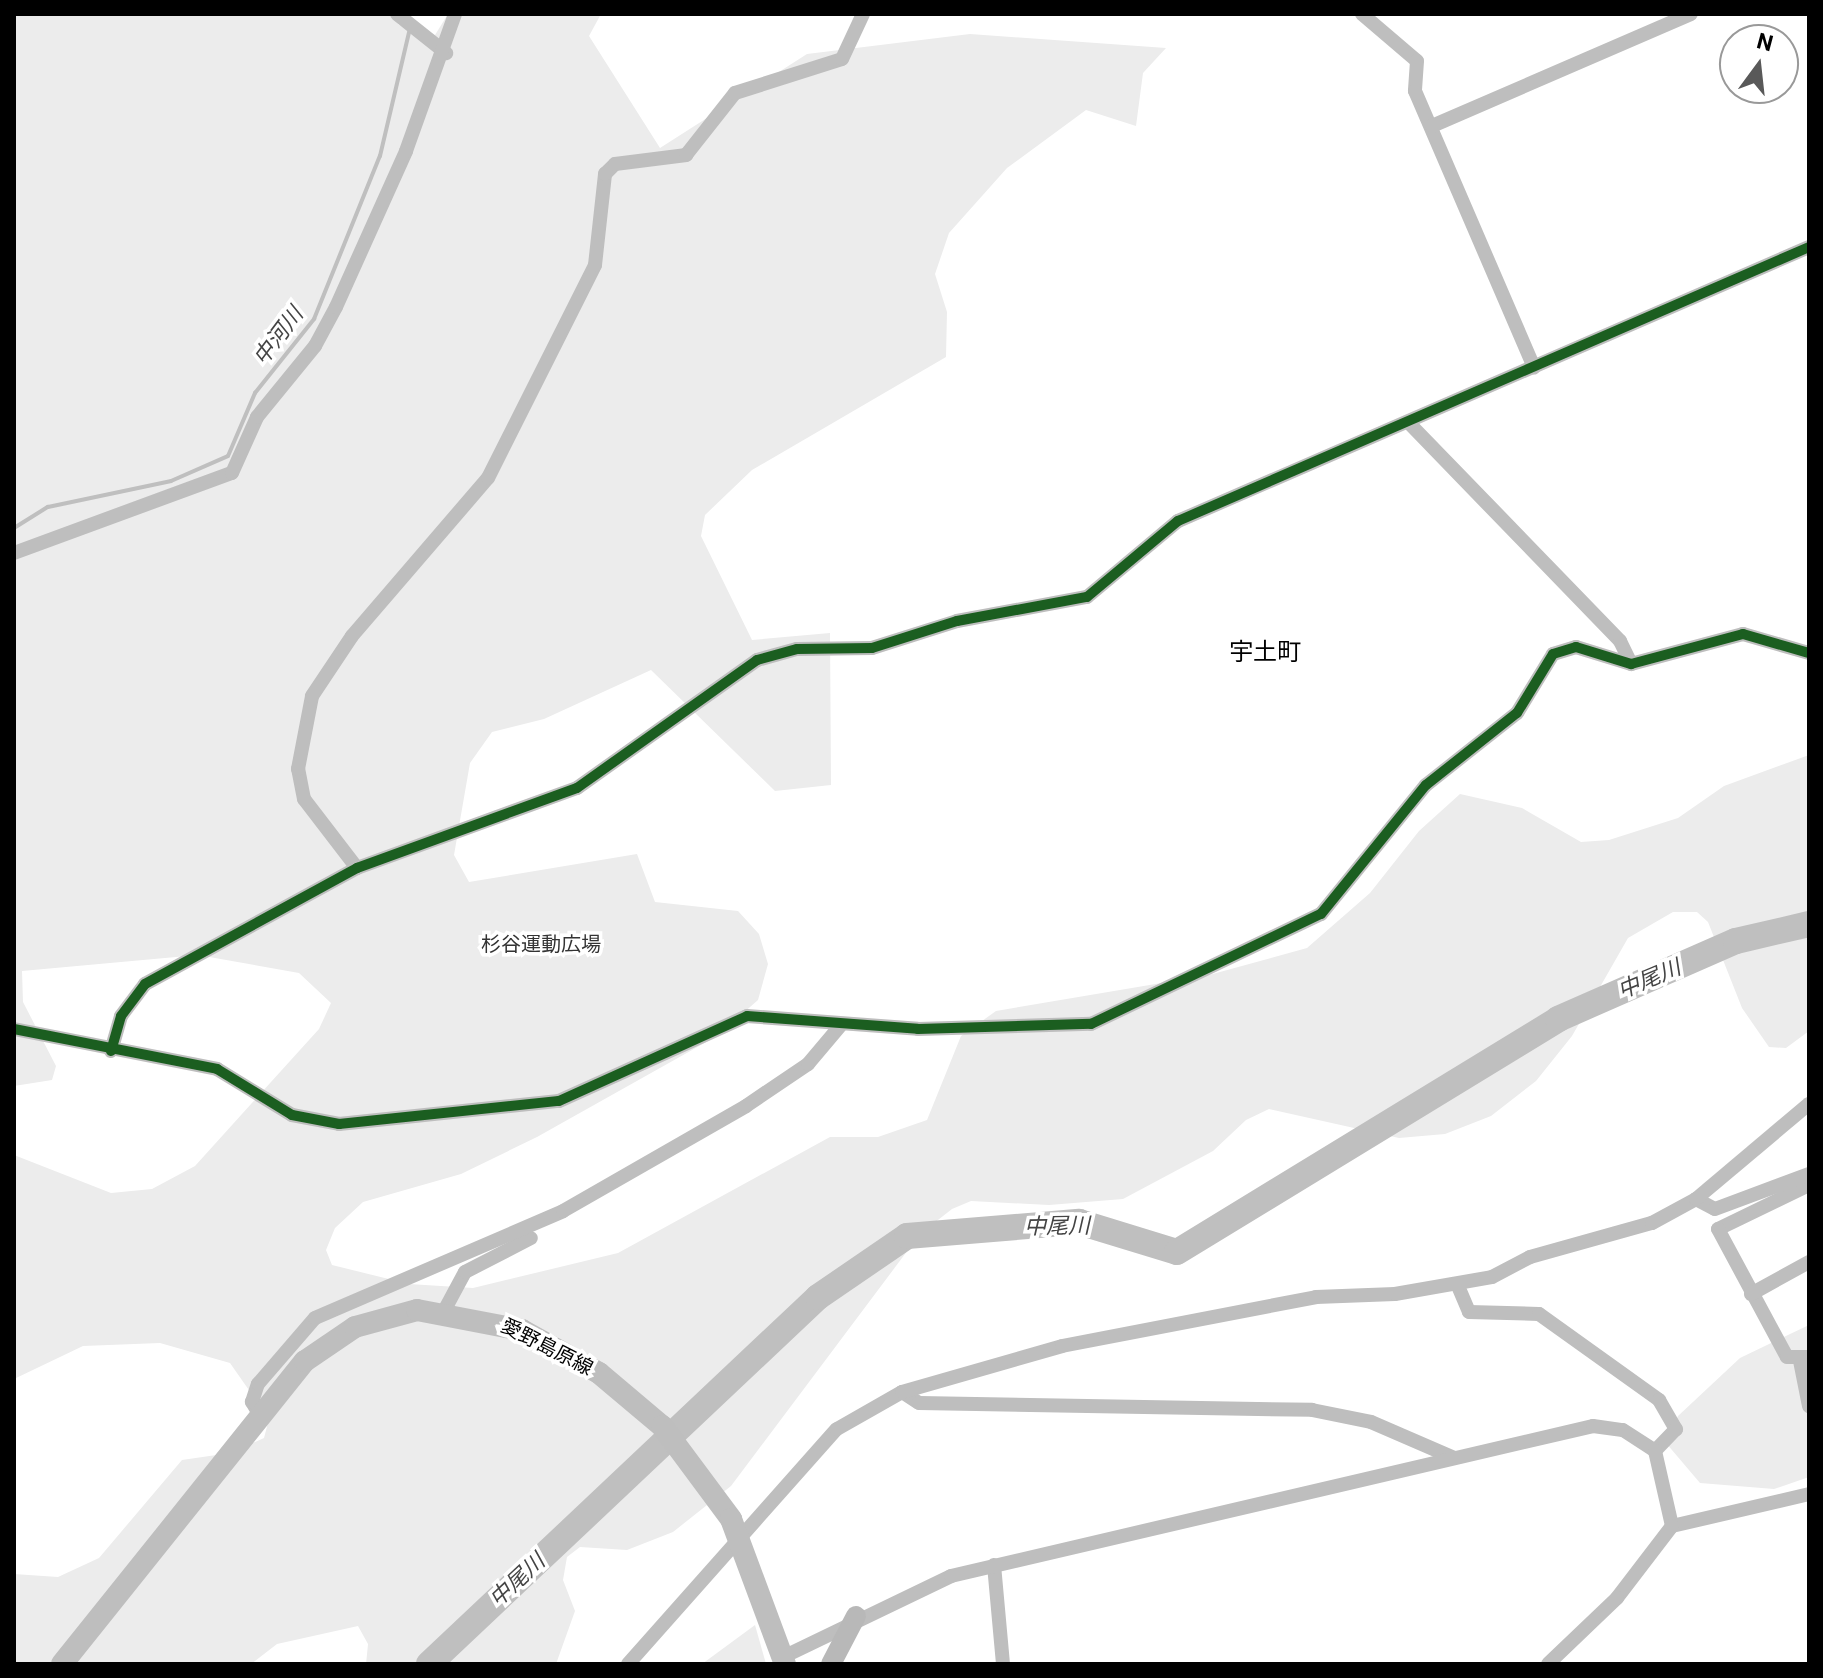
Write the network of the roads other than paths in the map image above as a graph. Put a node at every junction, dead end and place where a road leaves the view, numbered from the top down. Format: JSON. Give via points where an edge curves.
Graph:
{"nodes":[{"id":1,"x":455,"y":14,"type":"edge"},
{"id":2,"x":863,"y":14,"type":"edge"},
{"id":3,"x":1362,"y":14,"type":"edge"},
{"id":4,"x":1691,"y":14,"type":"edge"},
{"id":5,"x":406,"y":21,"type":"edge"},
{"id":6,"x":446,"y":53,"type":"junction"},
{"id":7,"x":1432,"y":126,"type":"junction"},
{"id":8,"x":1809,"y":247,"type":"edge"},
{"id":9,"x":1534,"y":367,"type":"junction"},
{"id":10,"x":1408,"y":422,"type":"junction"},
{"id":11,"x":14,"y":553,"type":"edge"},
{"id":12,"x":1809,"y":653,"type":"edge"},
{"id":13,"x":1631,"y":664,"type":"junction"},
{"id":14,"x":357,"y":868,"type":"junction"},
{"id":15,"x":841,"y":1025,"type":"junction"},
{"id":16,"x":14,"y":1029,"type":"edge"},
{"id":17,"x":111,"y":1051,"type":"junction"},
{"id":18,"x":1809,"y":1104,"type":"edge"},
{"id":19,"x":1809,"y":1174,"type":"edge"},
{"id":20,"x":1809,"y":1185,"type":"edge"},
{"id":21,"x":1696,"y":1199,"type":"junction"},
{"id":22,"x":563,"y":1211,"type":"junction"},
{"id":23,"x":1809,"y":1262,"type":"edge"},
{"id":24,"x":1458,"y":1286,"type":"junction"},
{"id":25,"x":1751,"y":1294,"type":"junction"},
{"id":26,"x":444,"y":1311,"type":"junction"},
{"id":27,"x":1805,"y":1359,"type":"edge"},
{"id":28,"x":902,"y":1392,"type":"junction"},
{"id":29,"x":1809,"y":1406,"type":"edge"},
{"id":30,"x":258,"y":1412,"type":"junction"},
{"id":31,"x":1655,"y":1451,"type":"junction"},
{"id":32,"x":1454,"y":1458,"type":"junction"},
{"id":33,"x":1809,"y":1494,"type":"edge"},
{"id":34,"x":1672,"y":1526,"type":"junction"},
{"id":35,"x":994,"y":1565,"type":"junction"},
{"id":36,"x":856,"y":1616,"type":"junction"},
{"id":37,"x":784,"y":1660,"type":"edge"},
{"id":38,"x":62,"y":1664,"type":"edge"},
{"id":39,"x":628,"y":1664,"type":"edge"},
{"id":40,"x":831,"y":1664,"type":"edge"},
{"id":41,"x":1003,"y":1664,"type":"edge"},
{"id":42,"x":1548,"y":1664,"type":"edge"}],
"edges":[{"from":1,"to":6,"type":"street"},
{"from":2,"to":14,"type":"street","via":[[842,59],[735,93],[686,155],[615,164],[605,174],[595,265],[493,469],[352,636],[312,696],[298,769],[304,799]]},
{"from":3,"to":7,"type":"street","via":[[1417,61],[1415,91]]},
{"from":4,"to":7,"type":"street"},
{"from":5,"to":6,"type":"street"},
{"from":6,"to":11,"type":"street","via":[[336,307],[315,346],[257,417],[232,473]]},
{"from":7,"to":9,"type":"street"},
{"from":8,"to":9,"type":"street"},
{"from":9,"to":10,"type":"street"},
{"from":10,"to":13,"type":"street","via":[[1620,641]]},
{"from":10,"to":14,"type":"street","via":[[1178,521],[1087,597],[957,621],[872,648],[797,649],[757,660],[577,788]]},
{"from":12,"to":13,"type":"street","via":[[1743,634]]},
{"from":13,"to":15,"type":"street","via":[[1576,647],[1553,654],[1517,713],[1426,785],[1321,914],[1131,1008],[1078,1027]]},
{"from":14,"to":17,"type":"street","via":[[145,984],[121,1016]]},
{"from":15,"to":17,"type":"street","via":[[747,1016],[559,1101],[339,1124],[292,1115],[217,1069]]},
{"from":15,"to":22,"type":"street","via":[[808,1064],[746,1106]]},
{"from":16,"to":17,"type":"street"},
{"from":18,"to":21,"type":"street"},
{"from":19,"to":21,"type":"street","via":[[1715,1209]]},
{"from":20,"to":25,"type":"street","via":[[1718,1229]]},
{"from":21,"to":24,"type":"street","via":[[1652,1223]]},
{"from":22,"to":26,"type":"street","via":[[559,1224],[465,1272]]},
{"from":22,"to":30,"type":"street","via":[[315,1318],[258,1384],[252,1402]]},
{"from":23,"to":25,"type":"street"},
{"from":24,"to":28,"type":"street","via":[[1316,1297],[1062,1346]]},
{"from":24,"to":31,"type":"street","via":[[1469,1312],[1539,1314],[1659,1400],[1675,1417],[1676,1429]]},
{"from":25,"to":27,"type":"street","via":[[1787,1357]]},
{"from":26,"to":30,"type":"main road","name":"愛野島原線","via":[[387,1315],[355,1327],[305,1361]]},
{"from":26,"to":37,"type":"main road","name":"愛野島原線","via":[[503,1323],[545,1341],[599,1373],[662,1426],[706,1480],[752,1564]]},
{"from":27,"to":29,"type":"street"},
{"from":28,"to":32,"type":"street","via":[[919,1403],[1312,1410],[1371,1422]]},
{"from":28,"to":39,"type":"street","via":[[837,1429]]},
{"from":30,"to":38,"type":"main road","name":"愛野島原線"},
{"from":31,"to":32,"type":"street","via":[[1635,1435],[1593,1426]]},
{"from":31,"to":34,"type":"street"},
{"from":32,"to":35,"type":"street"},
{"from":33,"to":34,"type":"street"},
{"from":34,"to":42,"type":"street","via":[[1617,1598]]},
{"from":35,"to":36,"type":"street"},
{"from":35,"to":41,"type":"street"},
{"from":36,"to":37,"type":"street"},
{"from":36,"to":40,"type":"street"}]}
